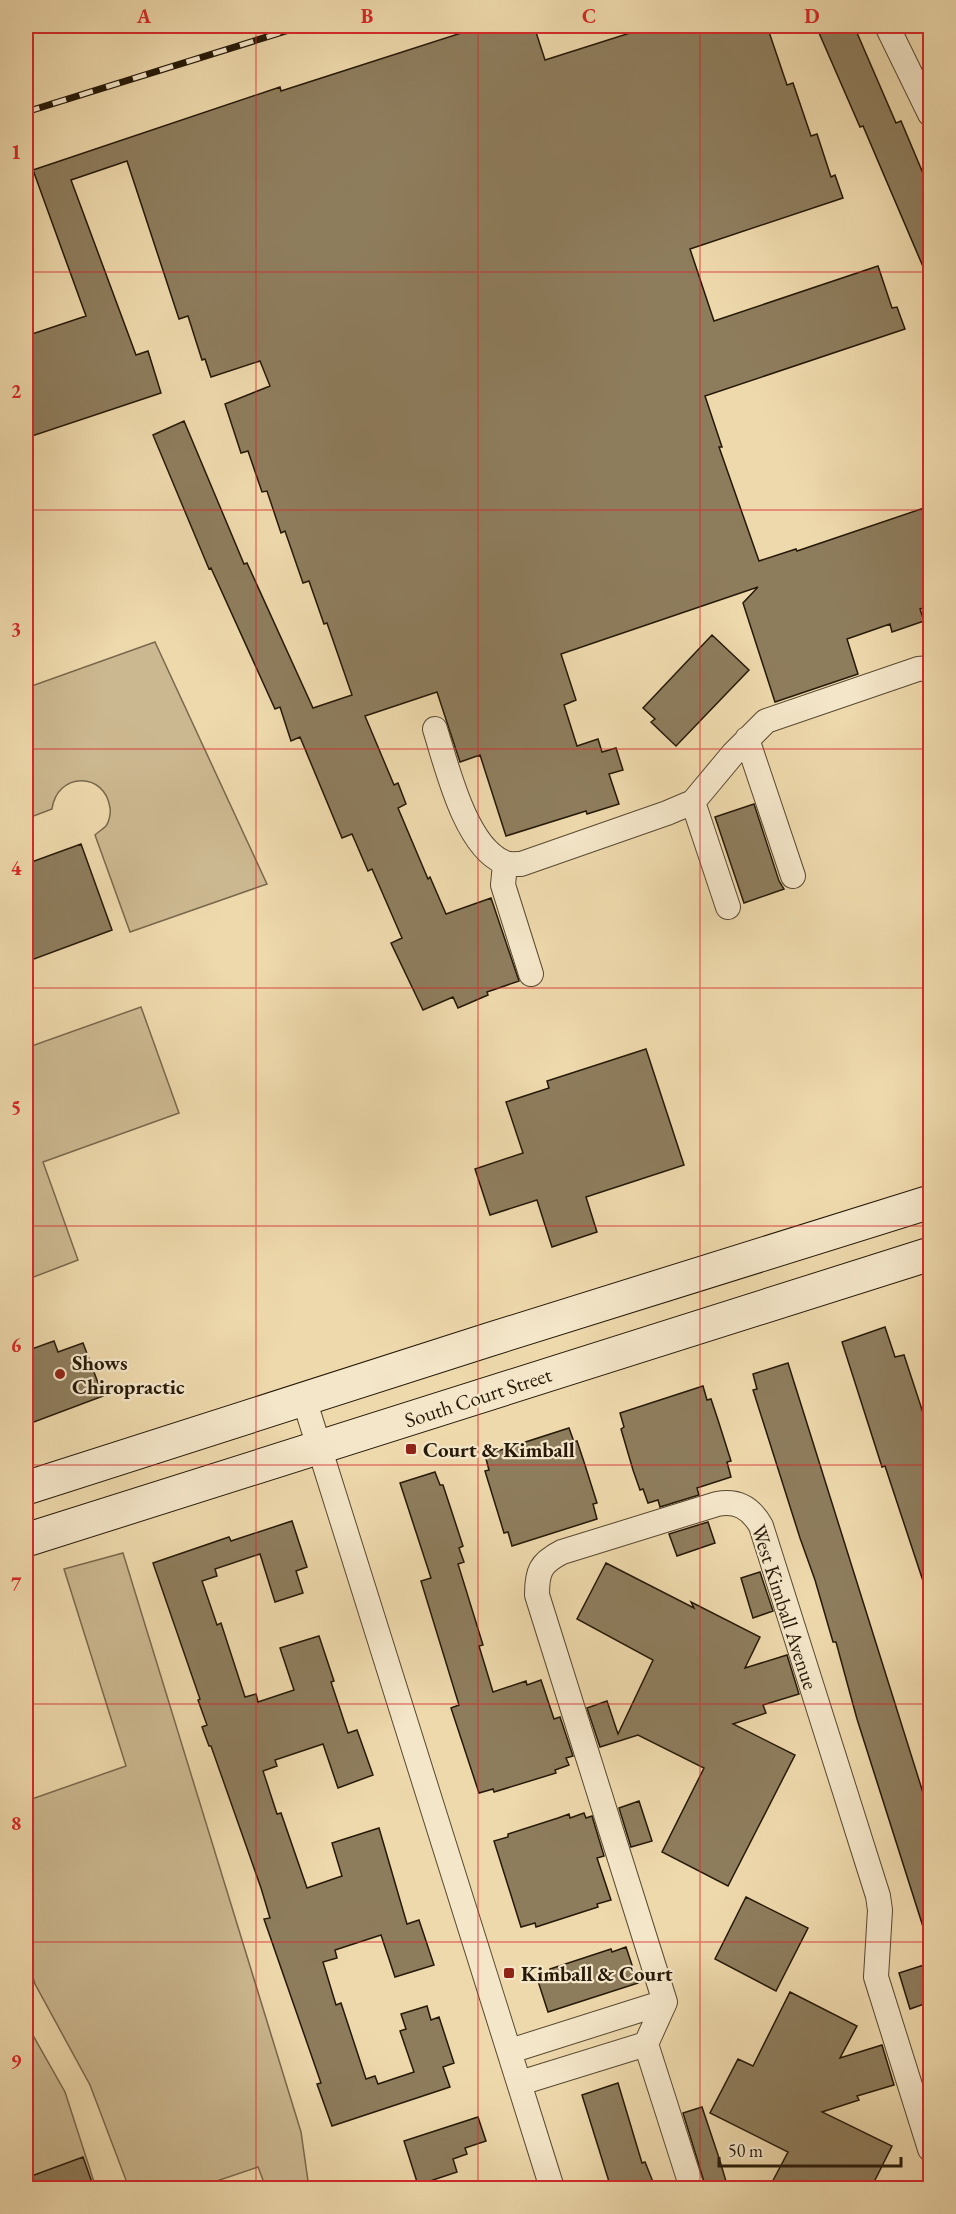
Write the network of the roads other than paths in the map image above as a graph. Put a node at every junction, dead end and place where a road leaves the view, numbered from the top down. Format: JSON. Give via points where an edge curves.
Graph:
{"nodes":[{"id":1,"x":887,"y":26,"type":"edge"},
{"id":2,"x":930,"y":114,"type":"edge"},
{"id":3,"x":930,"y":668,"type":"edge"},
{"id":4,"x":435,"y":729,"type":"dead end"},
{"id":5,"x":747,"y":739,"type":"junction"},
{"id":6,"x":693,"y":802,"type":"junction"},
{"id":7,"x":505,"y":864,"type":"junction"},
{"id":8,"x":793,"y":876,"type":"dead end"},
{"id":9,"x":728,"y":907,"type":"dead end"},
{"id":10,"x":531,"y":974,"type":"dead end"},
{"id":11,"x":930,"y":1202,"type":"edge"},
{"id":12,"x":930,"y":1254,"type":"edge"},
{"id":13,"x":304,"y":1399,"type":"junction"},
{"id":14,"x":319,"y":1448,"type":"junction"},
{"id":15,"x":26,"y":1488,"type":"edge"},
{"id":16,"x":26,"y":1540,"type":"edge"},
{"id":17,"x":665,"y":2002,"type":"junction"},
{"id":18,"x":646,"y":2044,"type":"junction"},
{"id":19,"x":510,"y":2051,"type":"junction"},
{"id":20,"x":520,"y":2083,"type":"junction"},
{"id":21,"x":930,"y":2149,"type":"edge"},
{"id":22,"x":552,"y":2188,"type":"edge"},
{"id":23,"x":692,"y":2188,"type":"edge"}],
"edges":[{"from":1,"to":2,"type":"street"},
{"from":3,"to":5,"type":"street","via":[[775,717]]},
{"from":4,"to":7,"type":"street","via":[[463,813],[477,840]]},
{"from":5,"to":6,"type":"street"},
{"from":5,"to":8,"type":"street"},
{"from":6,"to":7,"type":"street","via":[[521,864]]},
{"from":6,"to":9,"type":"street"},
{"from":7,"to":10,"type":"street","via":[[503,885]]},
{"from":11,"to":13,"type":"street"},
{"from":12,"to":14,"type":"street","name":"South Court Street"},
{"from":13,"to":14,"type":"street"},
{"from":13,"to":15,"type":"street"},
{"from":14,"to":16,"type":"street","name":"South Court Street"},
{"from":14,"to":19,"type":"street"},
{"from":17,"to":18,"type":"street"},
{"from":17,"to":19,"type":"street"},
{"from":17,"to":21,"type":"street","name":"West Kimball Avenue","via":[[537,1595],[537,1580],[541,1568],[562,1552],[729,1502],[754,1515],[760,1526],[878,1896],[876,1977]]},
{"from":18,"to":20,"type":"street"},
{"from":18,"to":23,"type":"street"},
{"from":19,"to":20,"type":"street"},
{"from":20,"to":22,"type":"street"}]}
